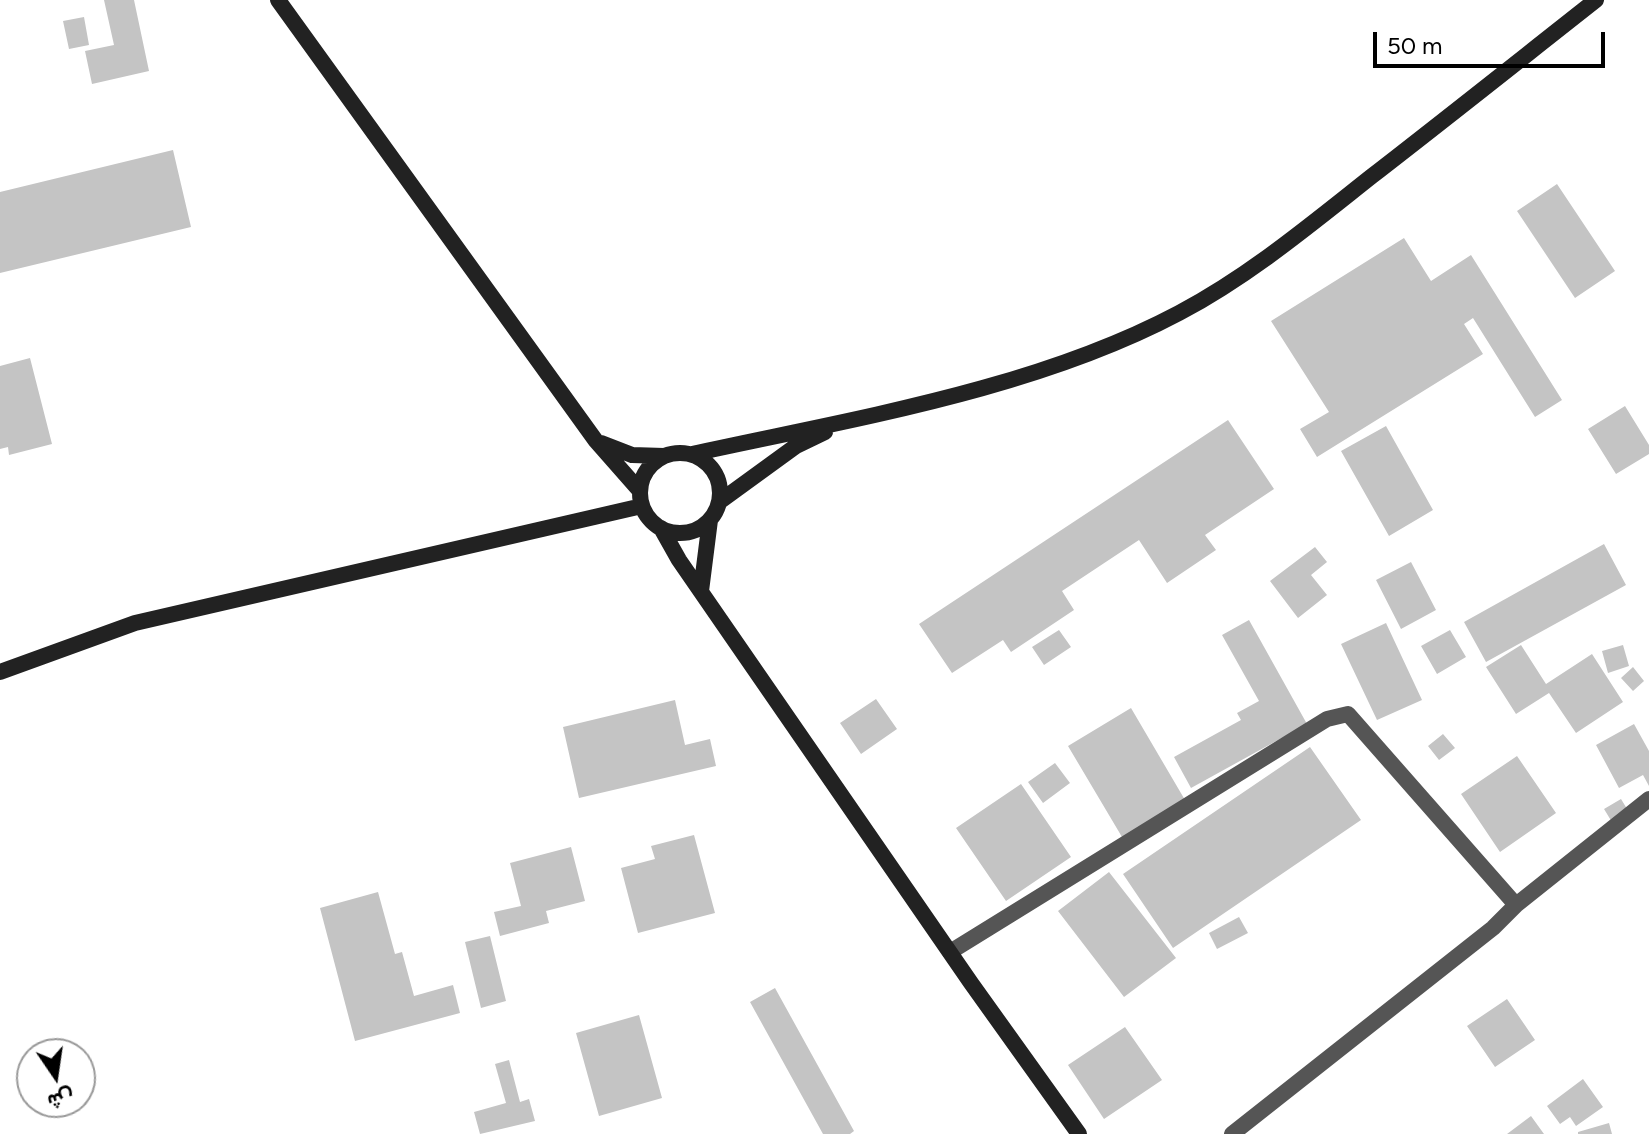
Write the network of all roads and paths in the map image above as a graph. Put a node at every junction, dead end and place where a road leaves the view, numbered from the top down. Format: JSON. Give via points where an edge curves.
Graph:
{"nodes":[{"id":1,"x":278,"y":0,"type":"edge"},
{"id":2,"x":1596,"y":0,"type":"edge"},
{"id":3,"x":848,"y":421,"type":"junction"},
{"id":4,"x":596,"y":441,"type":"junction"},
{"id":5,"x":692,"y":454,"type":"junction"},
{"id":6,"x":664,"y":456,"type":"junction"},
{"id":7,"x":641,"y":499,"type":"junction"},
{"id":8,"x":719,"y":502,"type":"junction"},
{"id":9,"x":710,"y":520,"type":"junction"},
{"id":10,"x":661,"y":528,"type":"junction"},
{"id":11,"x":701,"y":591,"type":"junction"},
{"id":12,"x":0,"y":672,"type":"edge"},
{"id":13,"x":1649,"y":799,"type":"edge"},
{"id":14,"x":1516,"y":905,"type":"junction"},
{"id":15,"x":950,"y":952,"type":"junction"},
{"id":16,"x":1079,"y":1134,"type":"edge"},
{"id":17,"x":1232,"y":1134,"type":"edge"}],
"edges":[{"from":1,"to":4,"type":"main road"},
{"from":2,"to":3,"type":"main road","via":[[1274,254],[1180,313],[1079,359]]},
{"from":3,"to":5,"type":"main road"},
{"from":3,"to":8,"type":"main road","via":[[796,446]]},
{"from":4,"to":6,"type":"main road","via":[[632,455]]},
{"from":4,"to":7,"type":"main road"},
{"from":5,"to":6,"type":"main road"},
{"from":5,"to":8,"type":"main road","via":[[718,478]]},
{"from":6,"to":7,"type":"main road","via":[[647,471]]},
{"from":7,"to":10,"type":"main road","via":[[646,515]]},
{"from":7,"to":12,"type":"main road","via":[[135,623]]},
{"from":8,"to":9,"type":"main road"},
{"from":9,"to":10,"type":"main road","via":[[682,533]]},
{"from":9,"to":11,"type":"main road"},
{"from":10,"to":11,"type":"main road"},
{"from":11,"to":15,"type":"main road"},
{"from":13,"to":14,"type":"lane"},
{"from":14,"to":15,"type":"lane","via":[[1348,714],[1327,719]]},
{"from":14,"to":17,"type":"lane"},
{"from":15,"to":16,"type":"main road"}]}
